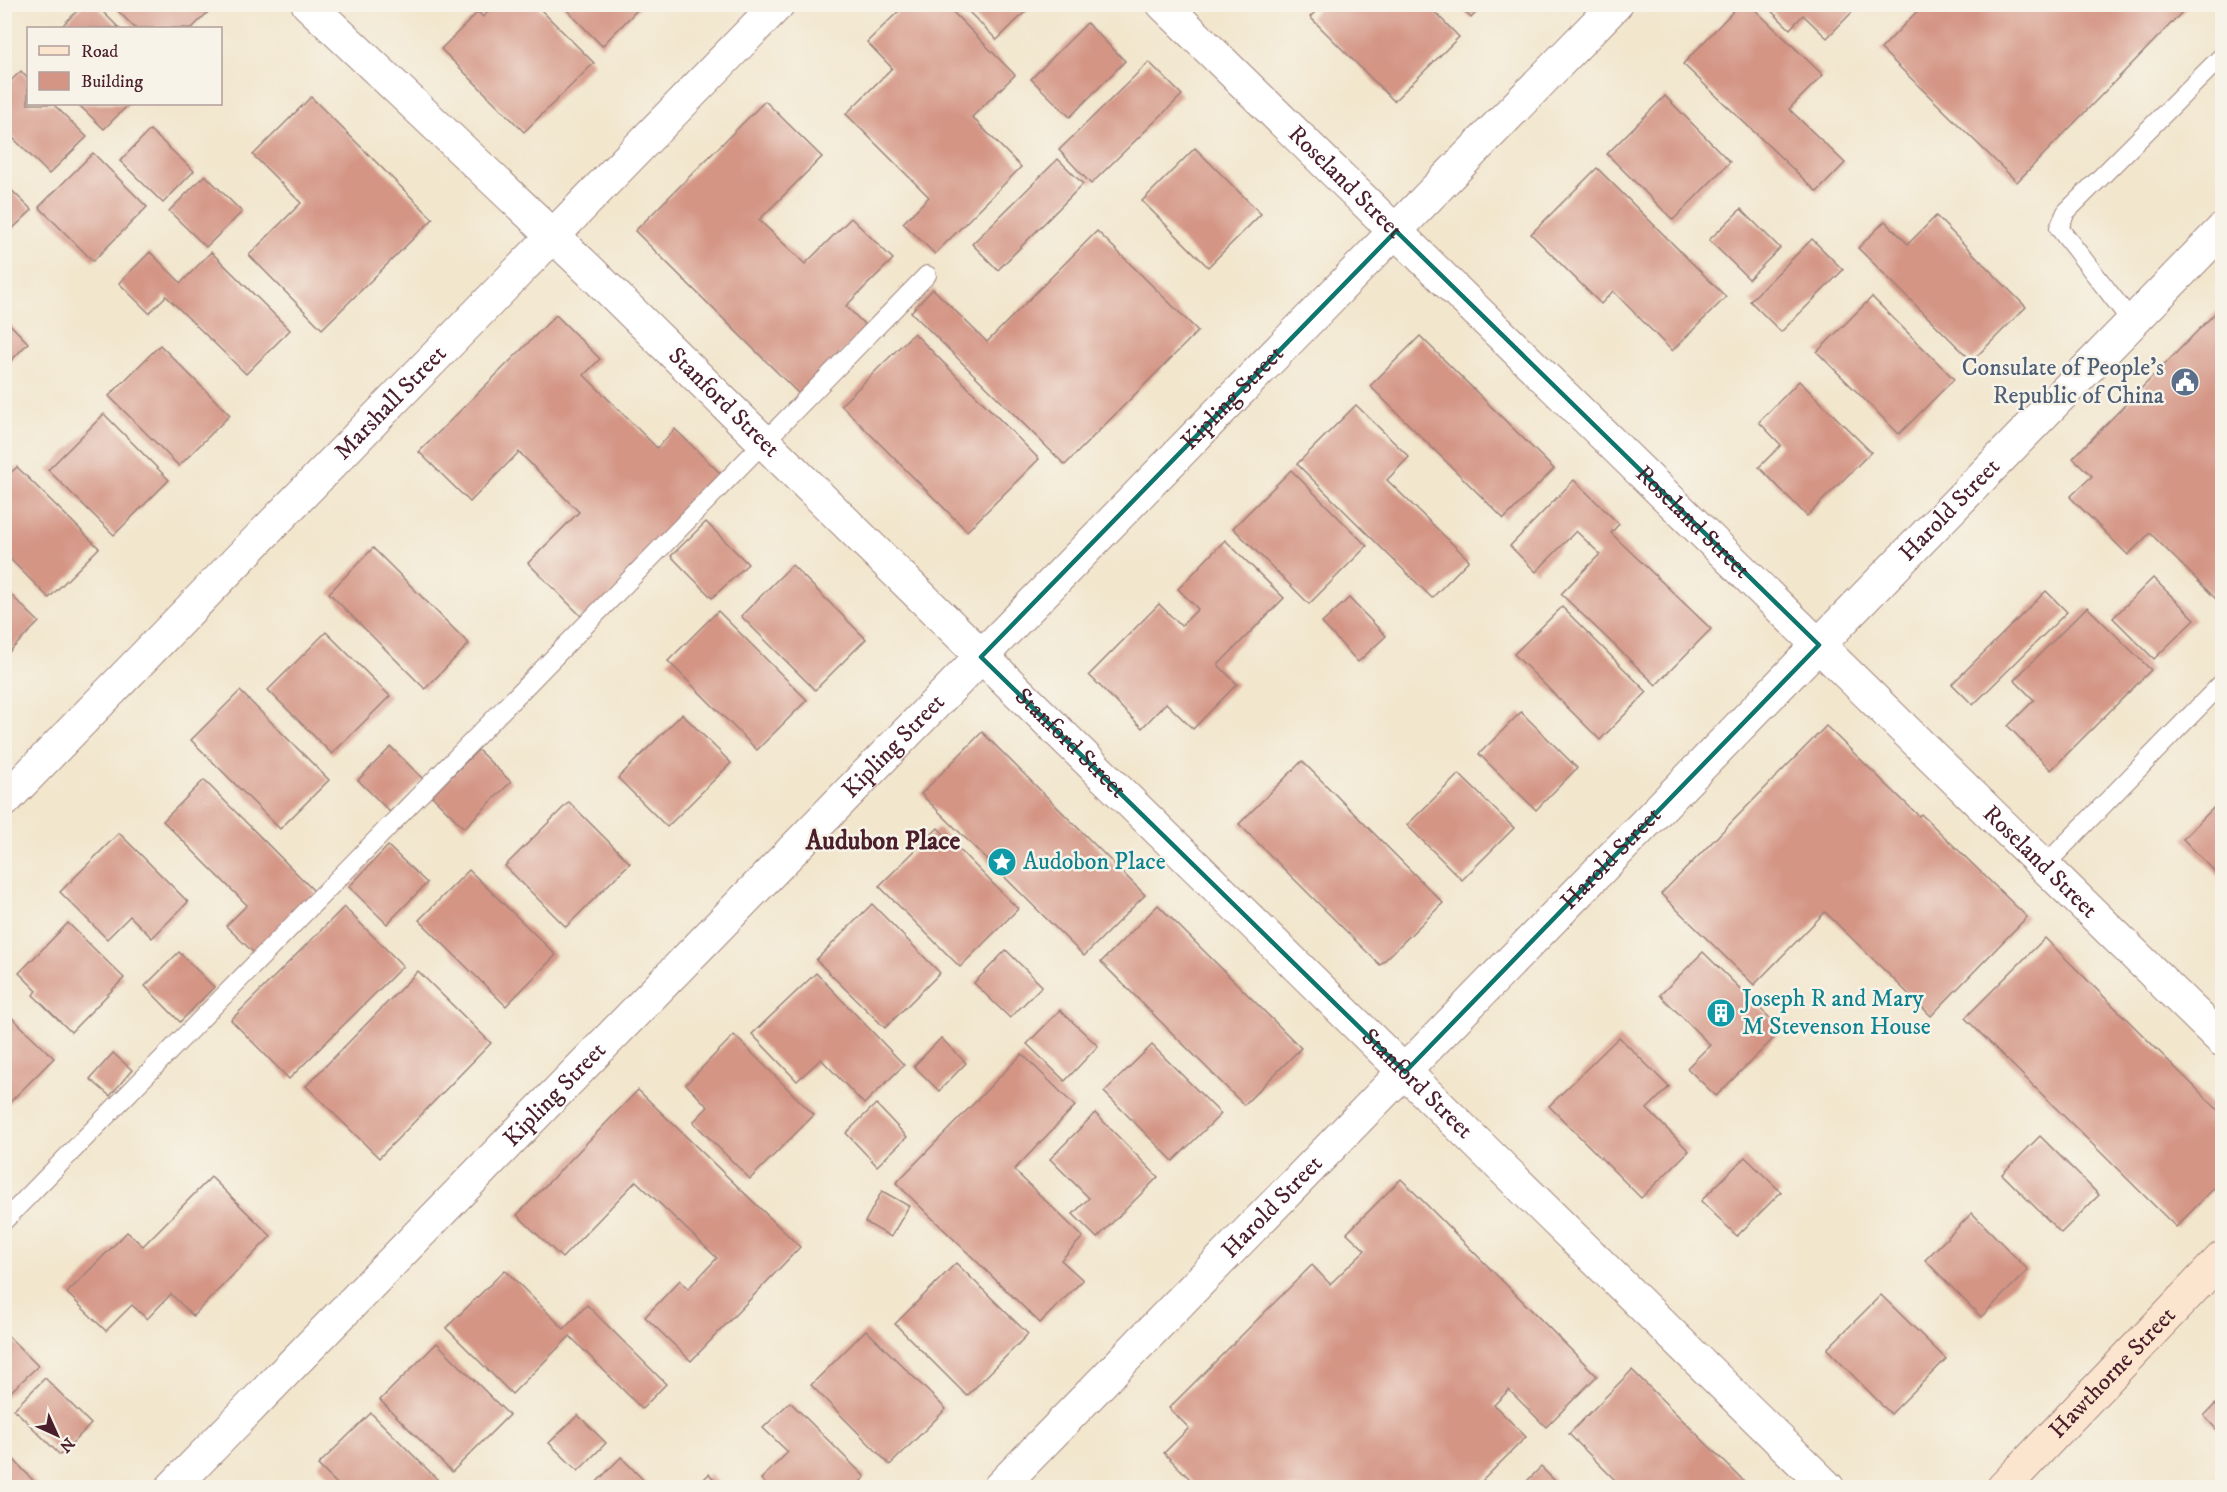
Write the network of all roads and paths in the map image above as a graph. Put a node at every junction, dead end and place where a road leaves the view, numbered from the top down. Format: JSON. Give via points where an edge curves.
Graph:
{"nodes":[{"id":1,"x":308,"y":4,"type":"edge"},
{"id":2,"x":778,"y":4,"type":"edge"},
{"id":3,"x":1163,"y":4,"type":"edge"},
{"id":4,"x":1609,"y":7,"type":"edge"},
{"id":5,"x":2223,"y":56,"type":"edge"},
{"id":6,"x":2223,"y":230,"type":"edge"},
{"id":7,"x":1396,"y":231,"type":"junction"},
{"id":8,"x":552,"y":236,"type":"junction"},
{"id":9,"x":927,"y":275,"type":"dead end"},
{"id":10,"x":2132,"y":322,"type":"junction"},
{"id":11,"x":765,"y":441,"type":"junction"},
{"id":12,"x":1819,"y":645,"type":"junction"},
{"id":13,"x":981,"y":657,"type":"junction"},
{"id":14,"x":2223,"y":683,"type":"edge"},
{"id":15,"x":4,"y":801,"type":"edge"},
{"id":16,"x":2044,"y":866,"type":"junction"},
{"id":17,"x":2223,"y":1040,"type":"edge"},
{"id":18,"x":1405,"y":1072,"type":"junction"},
{"id":19,"x":4,"y":1221,"type":"edge"},
{"id":20,"x":2223,"y":1258,"type":"edge"},
{"id":21,"x":172,"y":1488,"type":"edge"},
{"id":22,"x":999,"y":1488,"type":"edge"},
{"id":23,"x":1828,"y":1488,"type":"edge"},
{"id":24,"x":2003,"y":1488,"type":"edge"}],
"edges":[{"from":1,"to":8,"type":"street","name":"Stanford Street"},
{"from":2,"to":8,"type":"street","name":"Marshall Street"},
{"from":3,"to":7,"type":"street","name":"Roseland Street"},
{"from":4,"to":7,"type":"street","name":"Kipling Street"},
{"from":5,"to":10,"type":"lane","via":[[2066,212],[2059,228]]},
{"from":6,"to":10,"type":"street","name":"Harold Street"},
{"from":7,"to":12,"type":"street","name":"Roseland Street"},
{"from":7,"to":13,"type":"street","name":"Kipling Street"},
{"from":8,"to":11,"type":"street","name":"Stanford Street"},
{"from":8,"to":15,"type":"street","name":"Marshall Street"},
{"from":9,"to":11,"type":"lane"},
{"from":10,"to":12,"type":"street","name":"Harold Street"},
{"from":11,"to":13,"type":"street","name":"Stanford Street"},
{"from":11,"to":19,"type":"lane"},
{"from":12,"to":16,"type":"street","name":"Roseland Street"},
{"from":12,"to":18,"type":"street","name":"Harold Street"},
{"from":13,"to":18,"type":"street","name":"Stanford Street"},
{"from":13,"to":21,"type":"street","name":"Kipling Street"},
{"from":14,"to":16,"type":"lane"},
{"from":16,"to":17,"type":"street","name":"Roseland Street"},
{"from":18,"to":22,"type":"street","name":"Harold Street"},
{"from":18,"to":23,"type":"street","name":"Stanford Street"},
{"from":20,"to":24,"type":"street","name":"Hawthorne Street"}]}
